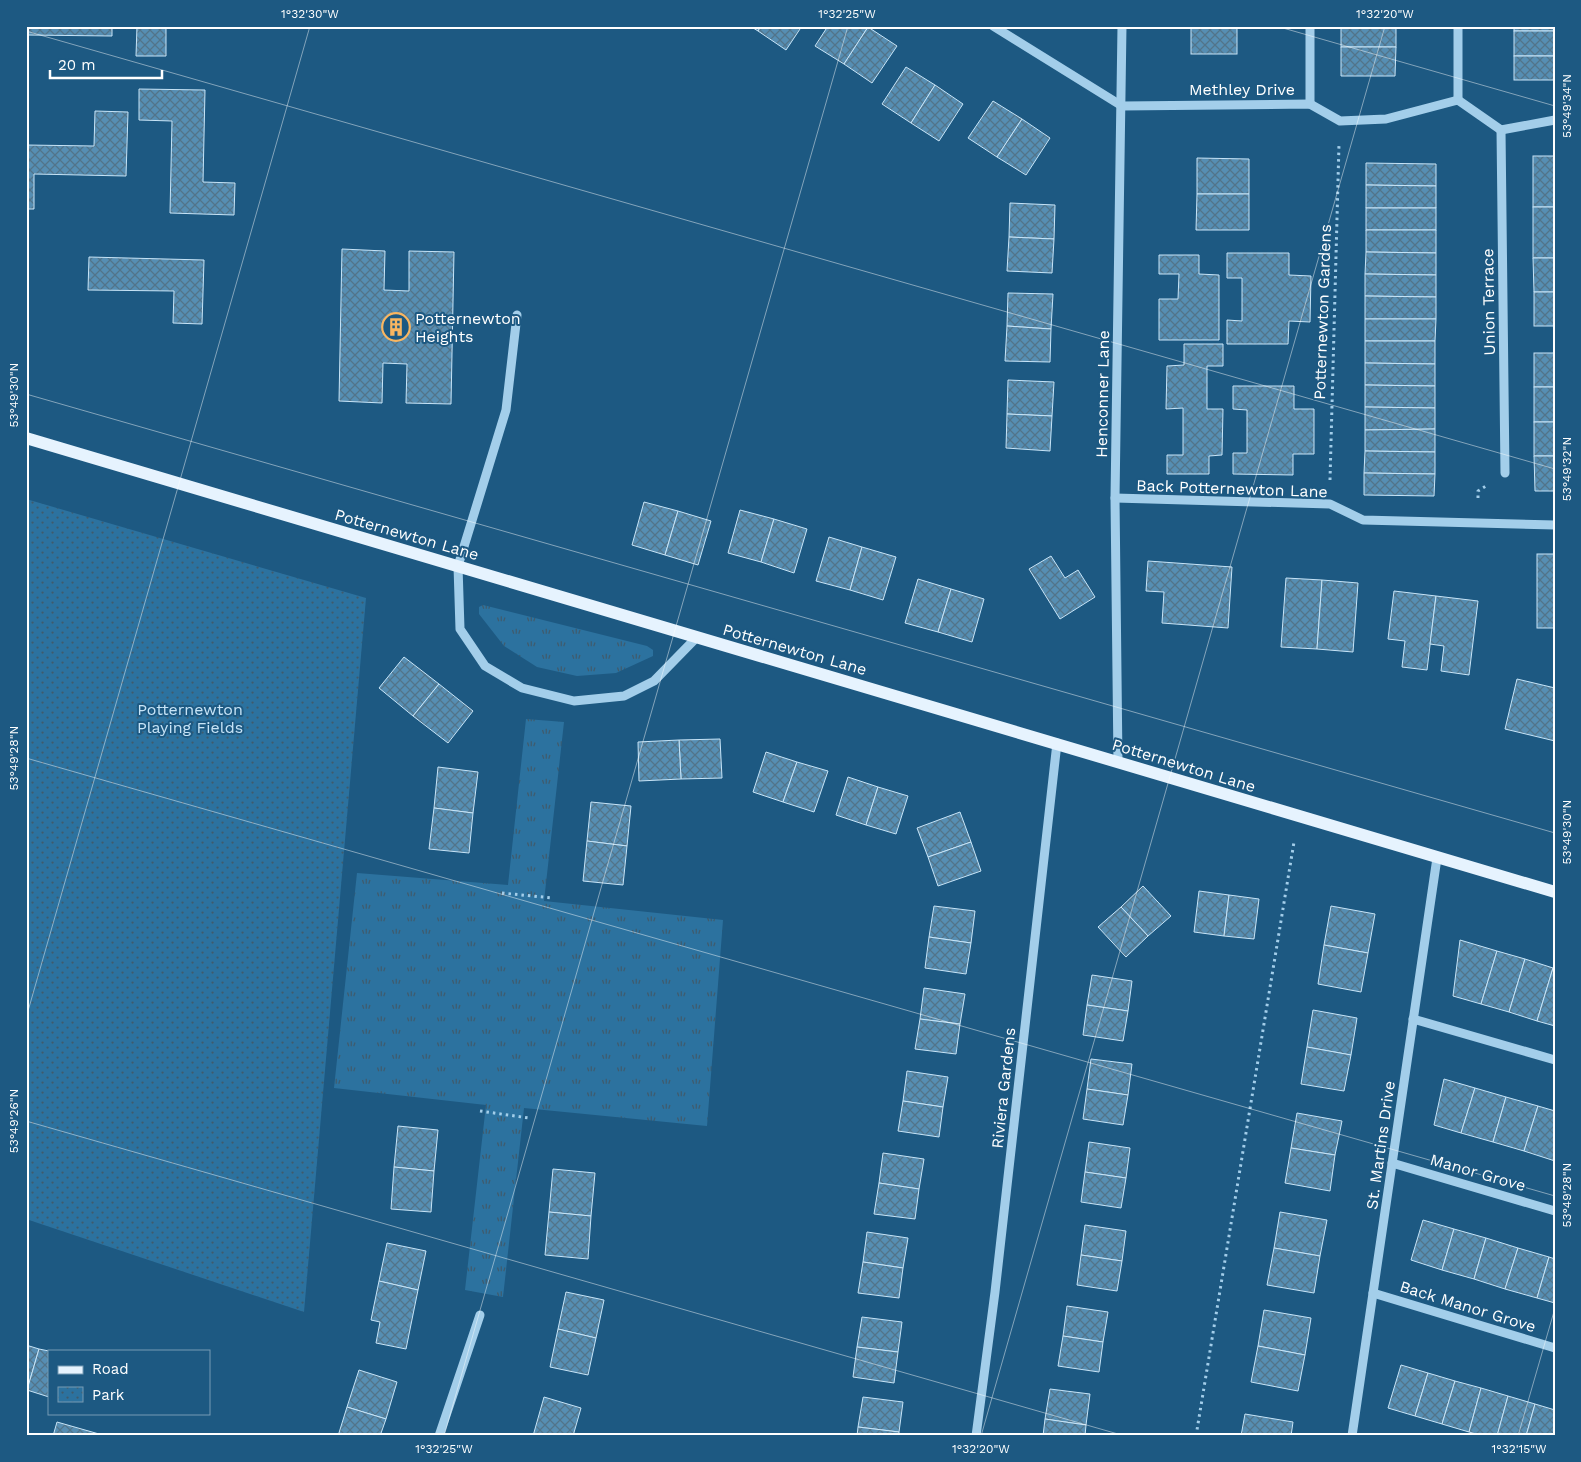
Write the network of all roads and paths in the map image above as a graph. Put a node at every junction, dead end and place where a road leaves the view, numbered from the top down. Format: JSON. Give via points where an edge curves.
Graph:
{"nodes":[{"id":1,"x":993,"y":26,"type":"edge"},
{"id":2,"x":1122,"y":26,"type":"edge"},
{"id":3,"x":1310,"y":26,"type":"edge"},
{"id":4,"x":1458,"y":26,"type":"edge"},
{"id":5,"x":1458,"y":100,"type":"junction"},
{"id":6,"x":1310,"y":104,"type":"junction"},
{"id":7,"x":1122,"y":106,"type":"junction"},
{"id":8,"x":1555,"y":120,"type":"edge"},
{"id":9,"x":1340,"y":121,"type":"junction"},
{"id":10,"x":1501,"y":130,"type":"junction"},
{"id":11,"x":517,"y":315,"type":"dead end"},
{"id":12,"x":26,"y":438,"type":"edge"},
{"id":13,"x":1505,"y":473,"type":"joint"},
{"id":14,"x":1115,"y":498,"type":"junction"},
{"id":15,"x":1330,"y":504,"type":"junction"},
{"id":16,"x":1476,"y":524,"type":"junction"},
{"id":17,"x":1555,"y":525,"type":"edge"},
{"id":18,"x":458,"y":566,"type":"junction"},
{"id":19,"x":697,"y":637,"type":"junction"},
{"id":20,"x":1057,"y":743,"type":"junction"},
{"id":21,"x":1118,"y":762,"type":"junction"},
{"id":22,"x":1298,"y":817,"type":"junction"},
{"id":23,"x":1437,"y":858,"type":"junction"},
{"id":24,"x":1555,"y":892,"type":"edge"},
{"id":25,"x":502,"y":893,"type":"dead end"},
{"id":26,"x":553,"y":898,"type":"dead end"},
{"id":27,"x":1413,"y":1019,"type":"junction"},
{"id":28,"x":1555,"y":1060,"type":"edge"},
{"id":29,"x":480,"y":1112,"type":"dead end"},
{"id":30,"x":529,"y":1118,"type":"dead end"},
{"id":31,"x":1392,"y":1163,"type":"junction"},
{"id":32,"x":1555,"y":1210,"type":"edge"},
{"id":33,"x":1373,"y":1293,"type":"junction"},
{"id":34,"x":480,"y":1315,"type":"dead end"},
{"id":35,"x":1555,"y":1348,"type":"edge"},
{"id":36,"x":439,"y":1436,"type":"edge"},
{"id":37,"x":976,"y":1436,"type":"edge"},
{"id":38,"x":1196,"y":1436,"type":"edge"},
{"id":39,"x":1352,"y":1436,"type":"edge"}],
"edges":[{"from":1,"to":7,"type":"street"},
{"from":2,"to":7,"type":"street","name":"Henconner Lane"},
{"from":3,"to":6,"type":"street"},
{"from":4,"to":5,"type":"street"},
{"from":5,"to":9,"type":"street","via":[[1386,119]]},
{"from":5,"to":10,"type":"street"},
{"from":6,"to":7,"type":"street","name":"Methley Drive"},
{"from":6,"to":9,"type":"street","name":"Methley Drive"},
{"from":7,"to":14,"type":"street","name":"Henconner Lane"},
{"from":8,"to":10,"type":"street"},
{"from":9,"to":15,"type":"path","name":"Potternewton Gardens"},
{"from":10,"to":13,"type":"street","name":"Union Terrace"},
{"from":11,"to":18,"type":"street","via":[[506,410]]},
{"from":12,"to":18,"type":"main road","name":"Potternewton Lane"},
{"from":13,"to":16,"type":"path","via":[[1478,492]]},
{"from":14,"to":15,"type":"street","name":"Back Potternewton Lane"},
{"from":14,"to":21,"type":"street","name":"Henconner Lane"},
{"from":15,"to":16,"type":"street","name":"Back Potternewton Lane","via":[[1363,520]]},
{"from":16,"to":17,"type":"street","name":"Back Potternewton Lane"},
{"from":18,"to":19,"type":"main road","name":"Potternewton Lane"},
{"from":18,"to":19,"type":"street","via":[[460,629],[485,666],[522,688],[574,701],[624,696],[654,681]]},
{"from":19,"to":20,"type":"main road","name":"Potternewton Lane"},
{"from":20,"to":21,"type":"main road","name":"Potternewton Lane"},
{"from":20,"to":37,"type":"street","name":"Riviera Gardens"},
{"from":21,"to":22,"type":"main road","name":"Potternewton Lane"},
{"from":22,"to":23,"type":"main road","name":"Potternewton Lane"},
{"from":22,"to":38,"type":"path"},
{"from":23,"to":24,"type":"main road","name":"Potternewton Lane"},
{"from":23,"to":27,"type":"street","name":"St. Martins Drive"},
{"from":25,"to":26,"type":"path"},
{"from":27,"to":28,"type":"street"},
{"from":27,"to":31,"type":"street","name":"St. Martins Drive"},
{"from":29,"to":30,"type":"path"},
{"from":31,"to":32,"type":"street","name":"Manor Grove"},
{"from":31,"to":33,"type":"street","name":"St. Martins Drive"},
{"from":33,"to":35,"type":"street","name":"Back Manor Grove"},
{"from":33,"to":39,"type":"street","name":"St. Martins Drive"},
{"from":34,"to":36,"type":"street"}]}
